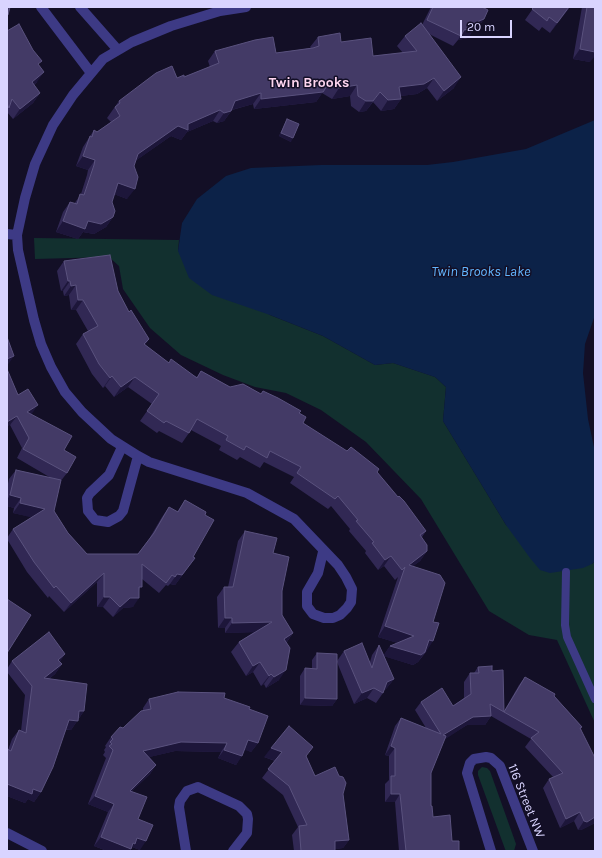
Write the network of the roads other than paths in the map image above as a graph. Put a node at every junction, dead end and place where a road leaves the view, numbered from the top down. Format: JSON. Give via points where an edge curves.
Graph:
{"nodes":[{"id":1,"x":41,"y":7,"type":"edge"},
{"id":2,"x":80,"y":7,"type":"edge"},
{"id":3,"x":246,"y":7,"type":"edge"},
{"id":4,"x":117,"y":49,"type":"junction"},
{"id":5,"x":90,"y":72,"type":"junction"},
{"id":6,"x":12,"y":235,"type":"edge"},
{"id":7,"x":122,"y":447,"type":"junction"},
{"id":8,"x":138,"y":456,"type":"junction"},
{"id":9,"x":323,"y":552,"type":"junction"},
{"id":10,"x":566,"y":572,"type":"dead end"},
{"id":11,"x":595,"y":699,"type":"edge"},
{"id":12,"x":7,"y":833,"type":"edge"},
{"id":13,"x":42,"y":851,"type":"edge"},
{"id":14,"x":186,"y":851,"type":"edge"},
{"id":15,"x":233,"y":851,"type":"edge"},
{"id":16,"x":492,"y":851,"type":"edge"},
{"id":17,"x":532,"y":851,"type":"edge"}],
"edges":[{"from":1,"to":5,"type":"street"},
{"from":2,"to":4,"type":"street"},
{"from":3,"to":4,"type":"street","via":[[220,11],[171,26]]},
{"from":4,"to":5,"type":"street"},
{"from":5,"to":6,"type":"street","via":[[53,125],[35,164]]},
{"from":6,"to":7,"type":"street","via":[[18,250],[34,320],[51,367],[65,392],[82,412]]},
{"from":7,"to":8,"type":"street"},
{"from":7,"to":8,"type":"street","via":[[109,475],[87,498],[88,511],[95,520],[108,522],[123,511]]},
{"from":8,"to":9,"type":"street","via":[[149,462],[232,487],[261,500],[294,519]]},
{"from":9,"to":9,"type":"street","via":[[318,573],[307,592],[307,606],[313,614],[333,618],[348,608],[352,589],[346,577]]},
{"from":10,"to":11,"type":"lane","via":[[567,637]]},
{"from":12,"to":13,"type":"street"},
{"from":14,"to":15,"type":"street","via":[[180,801],[187,791],[198,787],[239,806],[247,814],[247,833]]},
{"from":16,"to":17,"type":"street","name":"116 Street NW","via":[[467,774],[474,759],[486,756],[500,766]]}]}
